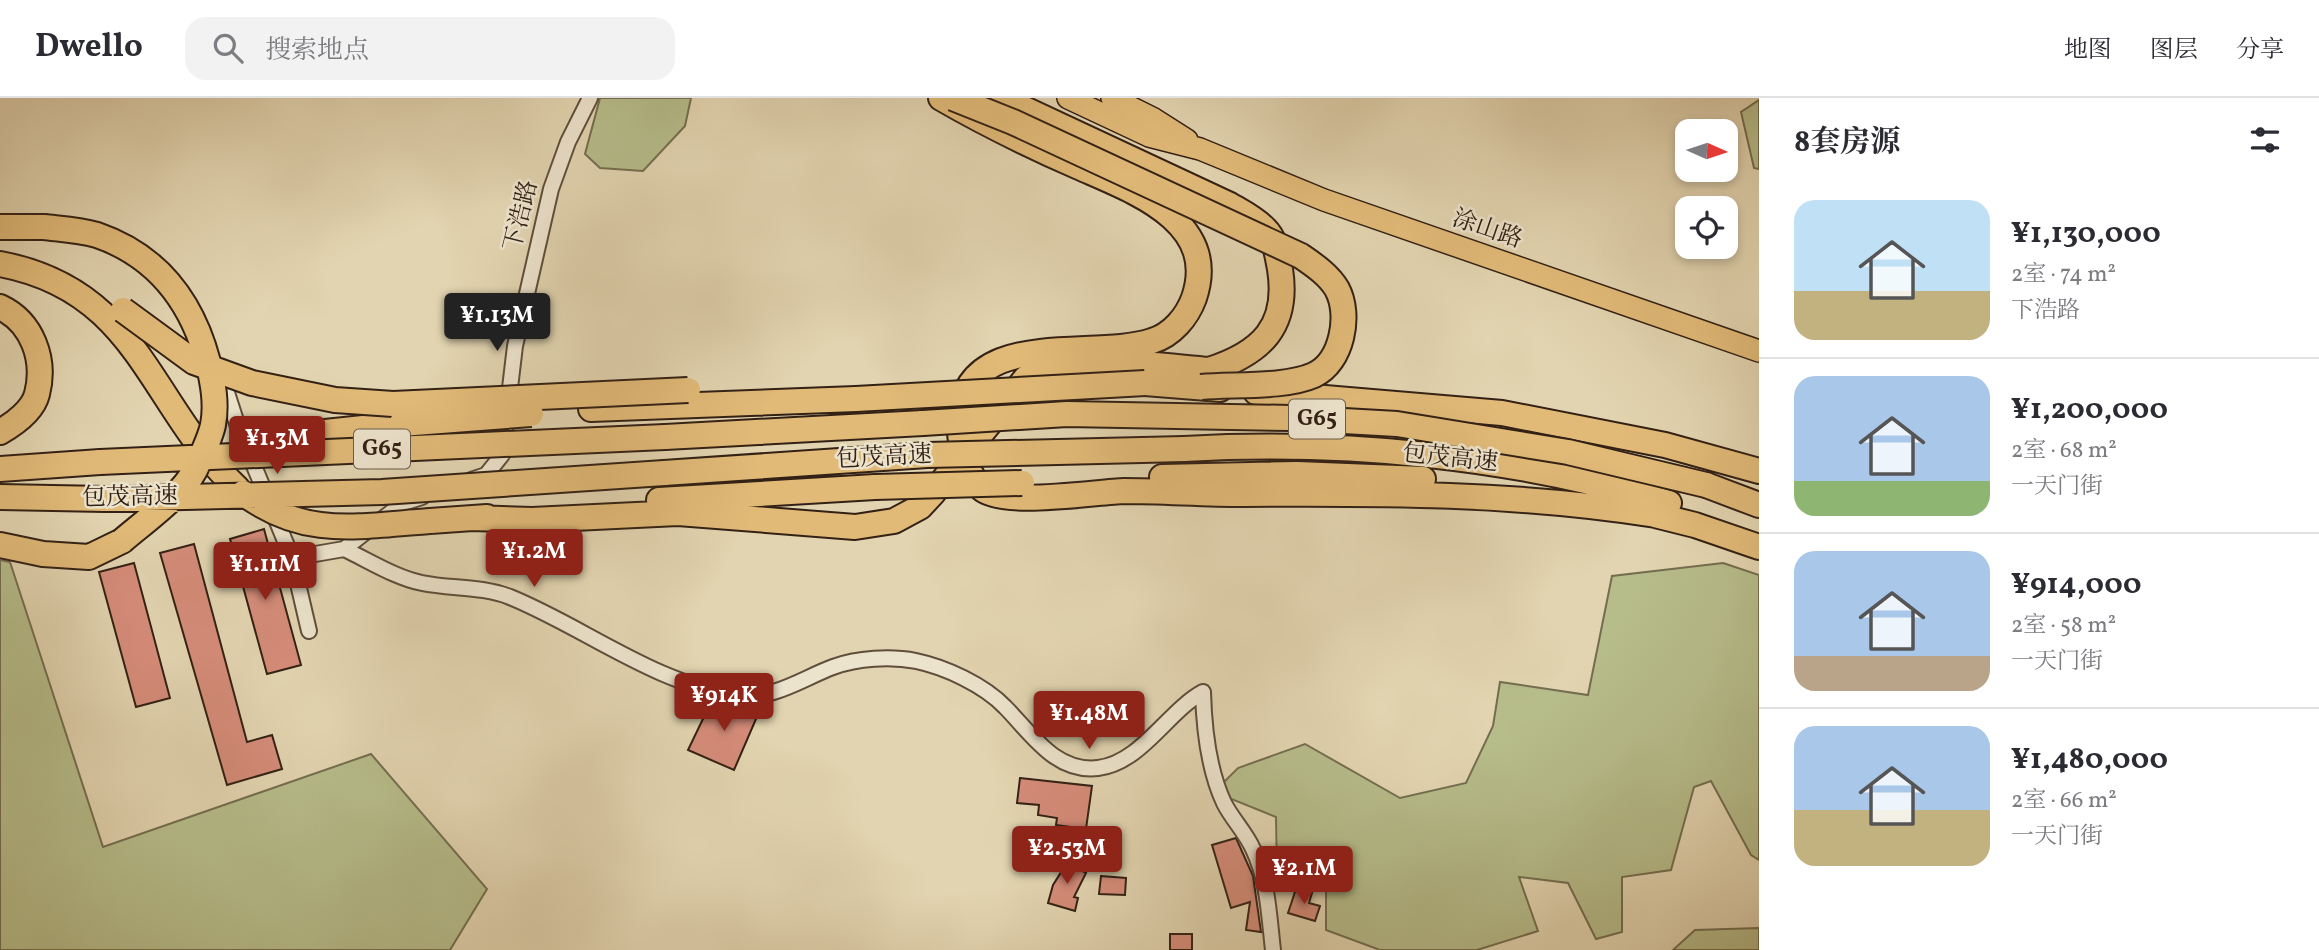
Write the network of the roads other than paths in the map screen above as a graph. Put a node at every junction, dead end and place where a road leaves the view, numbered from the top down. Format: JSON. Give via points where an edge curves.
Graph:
{"nodes":[{"id":1,"x":590,"y":98,"type":"edge"},
{"id":2,"x":941,"y":98,"type":"edge"},
{"id":3,"x":953,"y":98,"type":"edge"},
{"id":4,"x":1001,"y":98,"type":"edge"},
{"id":5,"x":1068,"y":98,"type":"edge"},
{"id":6,"x":1112,"y":98,"type":"edge"},
{"id":7,"x":1200,"y":149,"type":"junction"},
{"id":8,"x":0,"y":228,"type":"edge"},
{"id":9,"x":0,"y":249,"type":"edge"},
{"id":10,"x":0,"y":264,"type":"edge"},
{"id":11,"x":0,"y":307,"type":"edge"},
{"id":12,"x":208,"y":332,"type":"dead end"},
{"id":13,"x":1759,"y":351,"type":"edge"},
{"id":14,"x":1201,"y":387,"type":"junction"},
{"id":15,"x":688,"y":398,"type":"junction"},
{"id":16,"x":0,"y":432,"type":"edge"},
{"id":17,"x":137,"y":460,"type":"junction"},
{"id":18,"x":0,"y":469,"type":"edge"},
{"id":19,"x":1759,"y":471,"type":"edge"},
{"id":20,"x":0,"y":497,"type":"edge"},
{"id":21,"x":1759,"y":505,"type":"edge"},
{"id":22,"x":675,"y":506,"type":"junction"},
{"id":23,"x":1656,"y":515,"type":"junction"},
{"id":24,"x":1697,"y":518,"type":"junction"},
{"id":25,"x":1759,"y":534,"type":"edge"},
{"id":26,"x":0,"y":545,"type":"edge"},
{"id":27,"x":1759,"y":547,"type":"edge"},
{"id":28,"x":344,"y":549,"type":"junction"},
{"id":29,"x":292,"y":558,"type":"junction"},
{"id":30,"x":309,"y":631,"type":"dead end"},
{"id":31,"x":1273,"y":950,"type":"edge"}],
"edges":[{"from":1,"to":28,"type":"street","name":"下浩路","via":[[551,189],[515,346],[502,455],[486,475],[403,503]]},
{"from":2,"to":23,"type":"highway","bridge":true,"via":[[1007,136],[1141,195],[1177,219],[1195,249],[1197,288],[1189,312],[1173,330],[1153,341],[1119,348],[1026,352],[988,367],[972,382],[964,395],[960,444],[979,487],[990,495],[1022,499],[1124,491],[1463,495],[1551,500]]},
{"from":3,"to":14,"type":"highway","bridge":true,"via":[[1301,256],[1337,289],[1342,303],[1341,335],[1335,354],[1316,374],[1296,380]]},
{"from":4,"to":22,"type":"highway","bridge":true,"via":[[1230,205],[1268,231],[1276,247],[1283,291],[1279,316],[1263,343],[1209,370],[1077,364],[1026,378],[933,493],[894,521],[855,527]]},
{"from":5,"to":7,"type":"main road","name":"涂山路","via":[[1149,136]]},
{"from":6,"to":7,"type":"main road","name":"涂山路"},
{"from":7,"to":13,"type":"main road","name":"涂山路","via":[[1324,200]]},
{"from":8,"to":26,"type":"highway","bridge":true,"via":[[44,227],[97,235],[163,276],[183,298],[201,336],[215,389],[213,425],[194,472],[122,541],[89,557]]},
{"from":9,"to":15,"type":"highway","bridge":true,"via":[[20,252],[73,276],[194,362],[280,390],[359,404]]},
{"from":10,"to":22,"type":"highway","bridge":true,"via":[[43,274],[121,330],[217,470],[264,508],[291,521],[320,526],[472,518],[533,520]]},
{"from":11,"to":16,"type":"highway","via":[[16,315],[34,338],[39,365],[37,396],[17,422]]},
{"from":12,"to":29,"type":"street","via":[[238,427]]},
{"from":14,"to":15,"type":"highway","bridge":true,"via":[[1145,383],[851,399],[775,392]]},
{"from":14,"to":19,"type":"highway","bridge":true,"via":[[1502,413],[1665,444]]},
{"from":15,"to":17,"type":"highway","bridge":true,"via":[[297,435]]},
{"from":17,"to":18,"type":"highway","name":"包茂高速","number":"G65","bridge":true},
{"from":17,"to":21,"type":"highway","name":"包茂高速","number":"G65","bridge":true,"via":[[1068,414],[1292,418],[1396,424],[1568,452],[1706,485]]},
{"from":20,"to":24,"type":"highway","name":"包茂高速","number":"G65","bridge":true,"via":[[382,492],[927,455],[1264,445],[1343,447],[1510,466],[1604,483]]},
{"from":22,"to":23,"type":"highway","bridge":true,"via":[[875,486],[1297,474],[1506,486]]},
{"from":23,"to":24,"type":"highway"},
{"from":24,"to":25,"type":"highway","name":"包茂高速","number":"G65"},
{"from":24,"to":27,"type":"highway"},
{"from":28,"to":29,"type":"street"},
{"from":28,"to":31,"type":"street","via":[[420,583],[508,596],[642,664],[738,696],[772,694],[835,666],[876,659],[916,661],[977,687],[1004,705],[1054,757],[1077,767],[1099,768],[1128,754],[1184,702],[1203,692],[1211,761],[1225,805],[1253,849],[1262,874]]},
{"from":29,"to":30,"type":"street"}]}
